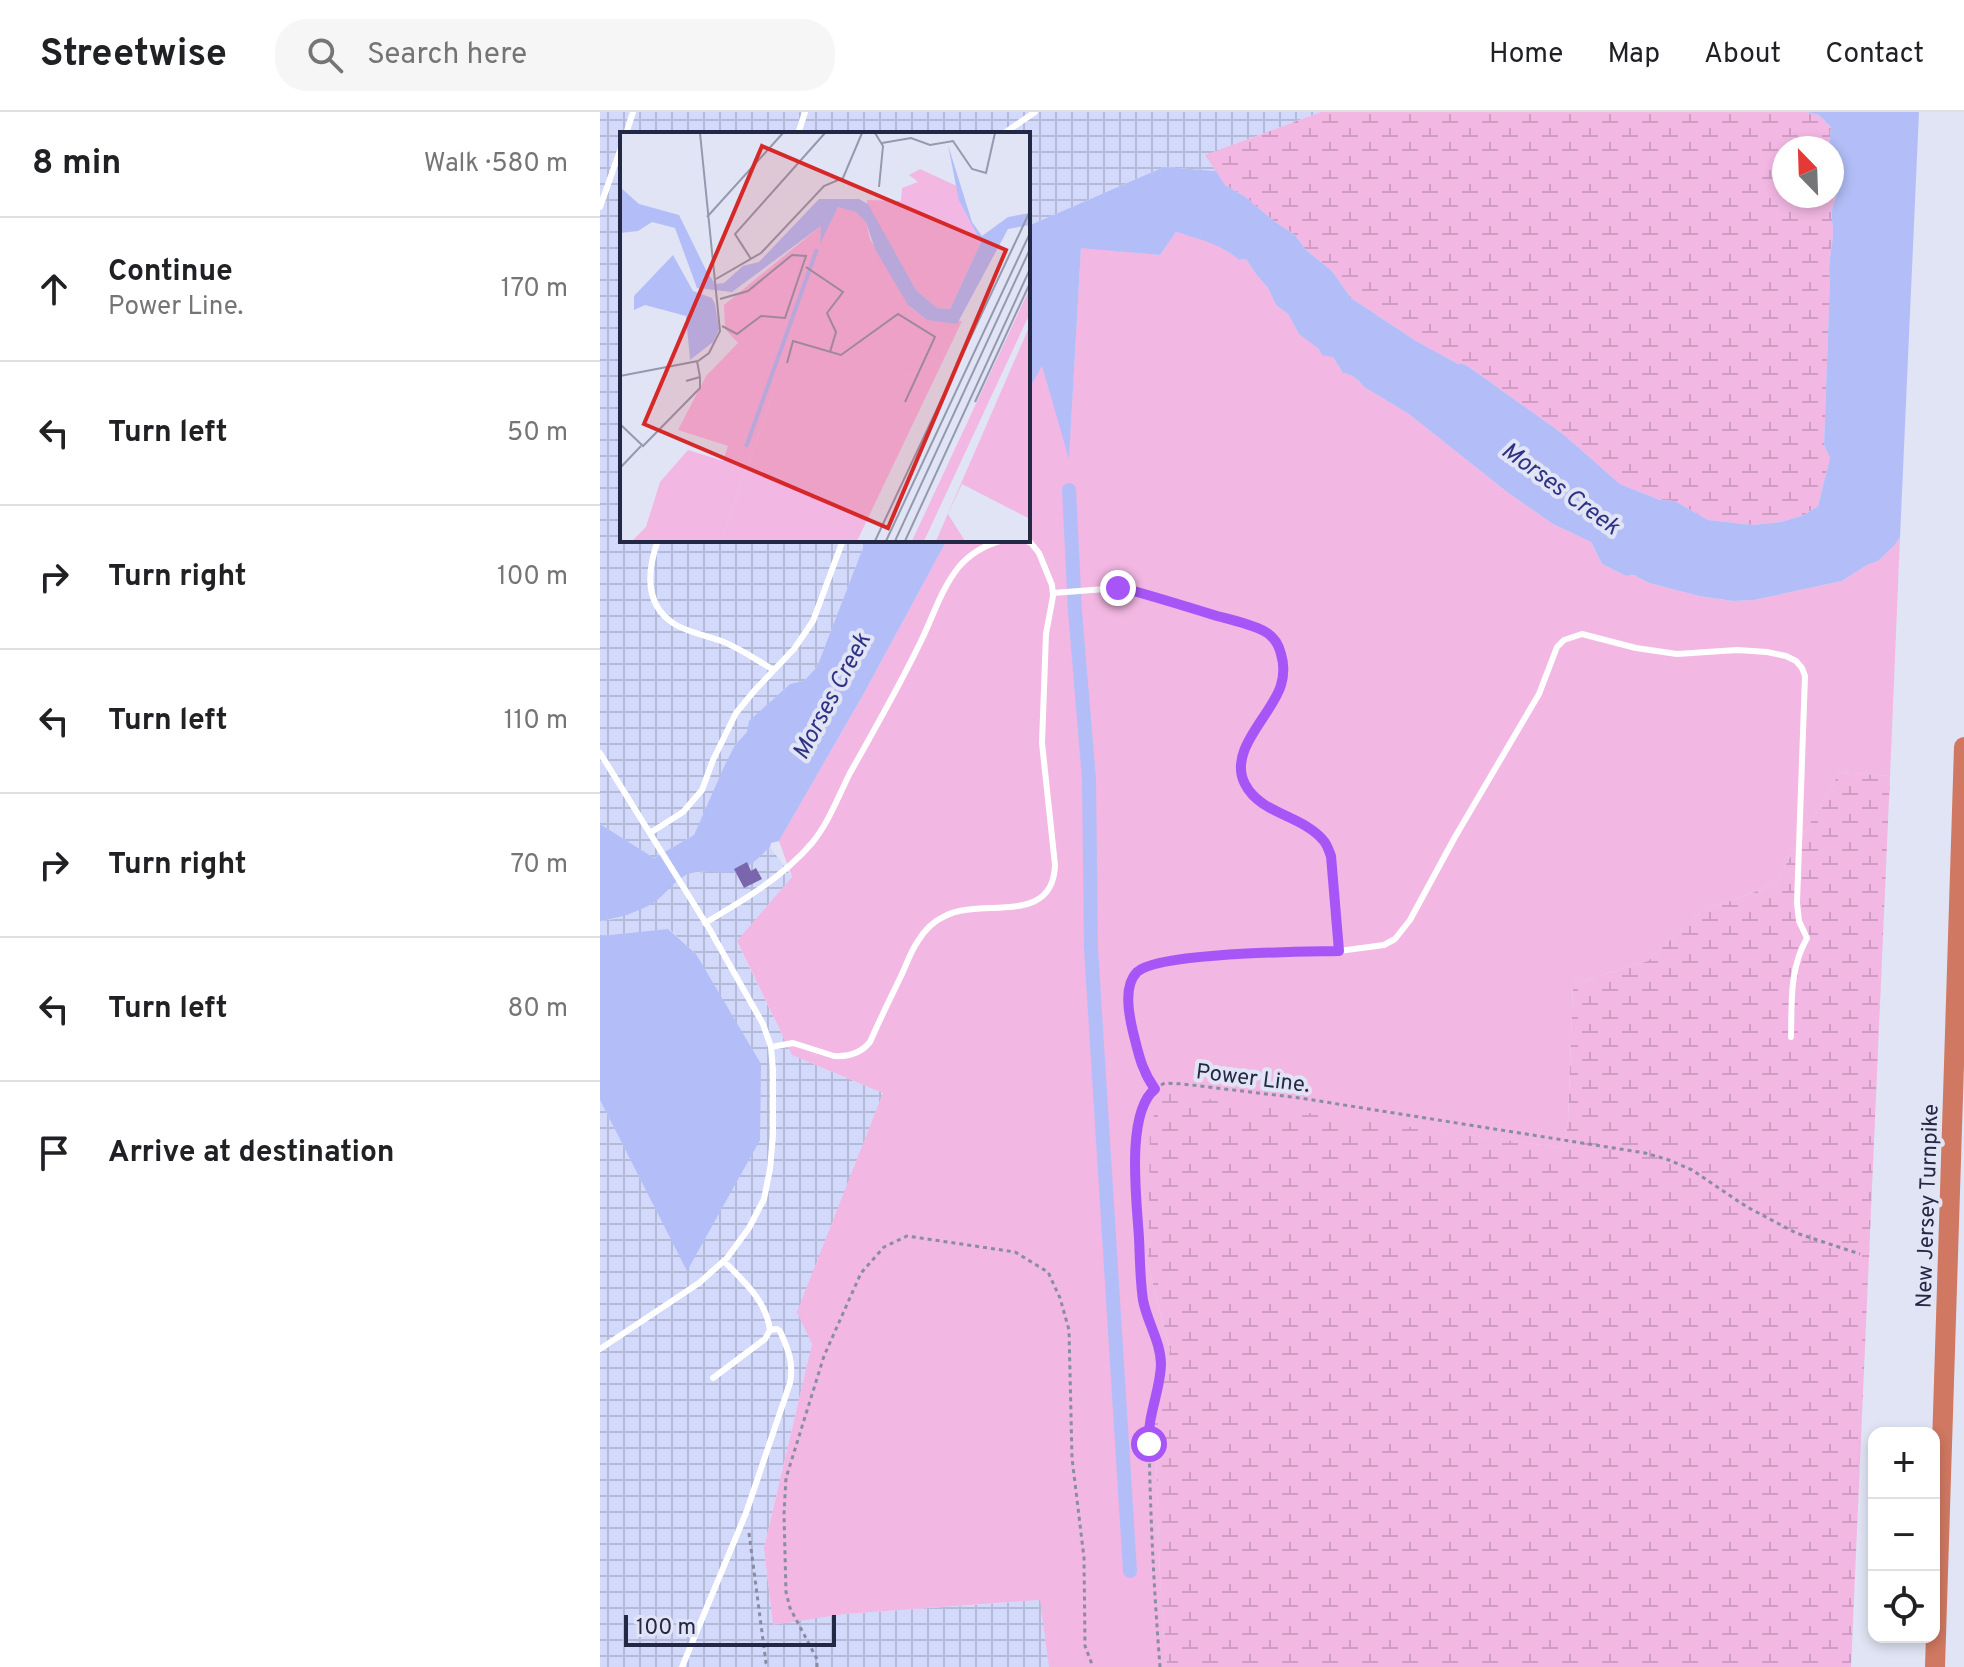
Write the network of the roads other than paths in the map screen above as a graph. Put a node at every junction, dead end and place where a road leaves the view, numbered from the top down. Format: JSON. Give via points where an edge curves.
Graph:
{"nodes":[{"id":1,"x":633,"y":112,"type":"edge"},
{"id":2,"x":805,"y":112,"type":"edge"},
{"id":3,"x":1035,"y":112,"type":"edge"},
{"id":4,"x":627,"y":132,"type":"edge"},
{"id":5,"x":799,"y":132,"type":"edge"},
{"id":6,"x":1006,"y":132,"type":"edge"},
{"id":7,"x":620,"y":151,"type":"edge"},
{"id":8,"x":600,"y":207,"type":"edge"},
{"id":9,"x":658,"y":542,"type":"edge"},
{"id":10,"x":842,"y":542,"type":"edge"},
{"id":11,"x":997,"y":542,"type":"edge"},
{"id":12,"x":1029,"y":542,"type":"edge"},
{"id":13,"x":1053,"y":593,"type":"junction"},
{"id":14,"x":774,"y":670,"type":"junction"},
{"id":15,"x":1964,"y":747,"type":"edge"},
{"id":16,"x":600,"y":753,"type":"edge"},
{"id":17,"x":650,"y":833,"type":"junction"},
{"id":18,"x":705,"y":923,"type":"junction"},
{"id":19,"x":1339,"y":951,"type":"junction"},
{"id":20,"x":1791,"y":1037,"type":"dead end"},
{"id":21,"x":771,"y":1047,"type":"junction"},
{"id":22,"x":1155,"y":1089,"type":"road end"},
{"id":23,"x":724,"y":1261,"type":"junction"},
{"id":24,"x":770,"y":1330,"type":"junction"},
{"id":25,"x":600,"y":1349,"type":"edge"},
{"id":26,"x":713,"y":1378,"type":"dead end"},
{"id":27,"x":682,"y":1667,"type":"edge"},
{"id":28,"x":1935,"y":1667,"type":"edge"}],
"edges":[{"from":1,"to":4,"type":"lane"},
{"from":2,"to":5,"type":"lane"},
{"from":3,"to":6,"type":"lane"},
{"from":7,"to":8,"type":"lane"},
{"from":9,"to":14,"type":"lane","via":[[649,585],[661,611],[676,625],[728,644]]},
{"from":10,"to":14,"type":"lane","via":[[813,621]]},
{"from":11,"to":18,"type":"lane","via":[[971,555],[953,575],[811,844],[777,877]]},
{"from":12,"to":13,"type":"lane","via":[[1039,553]]},
{"from":13,"to":19,"type":"lane","via":[[1130,590],[1265,631],[1276,641],[1283,666],[1281,685],[1247,744],[1241,771],[1255,797],[1325,842],[1331,856]]},
{"from":13,"to":21,"type":"lane","via":[[1042,730],[1055,865],[1049,890],[1034,903],[961,910],[937,920],[917,941],[870,1042],[859,1052],[834,1056],[793,1043]]},
{"from":14,"to":17,"type":"lane","via":[[736,713],[702,790],[683,812]]},
{"from":15,"to":28,"type":"highway","name":"New Jersey Turnpike"},
{"from":16,"to":17,"type":"lane"},
{"from":17,"to":18,"type":"lane"},
{"from":18,"to":21,"type":"lane","via":[[751,999]]},
{"from":19,"to":20,"type":"lane","via":[[1384,945],[1402,932],[1539,694],[1564,640],[1582,634],[1677,654],[1777,654],[1796,661],[1805,676],[1797,903],[1807,938],[1797,956]]},
{"from":19,"to":22,"type":"lane","via":[[1167,961],[1137,973],[1130,985],[1128,1011],[1142,1071]]},
{"from":21,"to":23,"type":"lane","via":[[773,1135],[764,1199]]},
{"from":23,"to":24,"type":"lane","via":[[764,1307]]},
{"from":23,"to":25,"type":"lane"},
{"from":24,"to":26,"type":"lane"},
{"from":24,"to":27,"type":"lane","via":[[780,1331],[790,1353],[790,1383],[746,1513]]}]}
